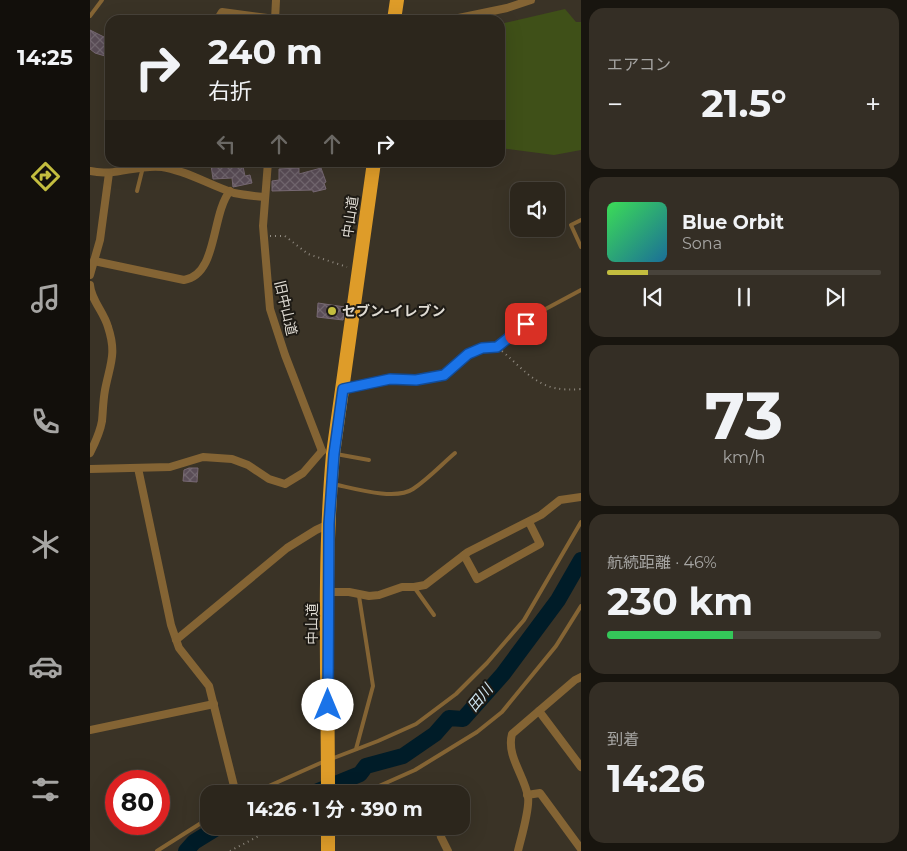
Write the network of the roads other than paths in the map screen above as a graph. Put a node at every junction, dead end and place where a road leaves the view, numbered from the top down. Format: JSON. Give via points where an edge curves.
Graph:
{"nodes":[{"id":1,"x":102,"y":0,"type":"edge"},
{"id":2,"x":276,"y":0,"type":"edge"},
{"id":3,"x":397,"y":0,"type":"edge"},
{"id":4,"x":531,"y":0,"type":"edge"},
{"id":5,"x":220,"y":15,"type":"edge"},
{"id":6,"x":242,"y":15,"type":"edge"},
{"id":7,"x":275,"y":15,"type":"edge"},
{"id":8,"x":395,"y":15,"type":"edge"},
{"id":9,"x":473,"y":15,"type":"edge"},
{"id":10,"x":90,"y":16,"type":"edge"},
{"id":11,"x":143,"y":167,"type":"junction"},
{"id":12,"x":267,"y":167,"type":"edge"},
{"id":13,"x":373,"y":167,"type":"edge"},
{"id":14,"x":90,"y":171,"type":"edge"},
{"id":15,"x":109,"y":173,"type":"junction"},
{"id":16,"x":136,"y":191,"type":"dead end"},
{"id":17,"x":230,"y":191,"type":"junction"},
{"id":18,"x":264,"y":197,"type":"junction"},
{"id":19,"x":581,"y":220,"type":"edge"},
{"id":20,"x":581,"y":247,"type":"edge"},
{"id":21,"x":94,"y":261,"type":"junction"},
{"id":22,"x":90,"y":275,"type":"edge"},
{"id":23,"x":90,"y":285,"type":"edge"},
{"id":24,"x":581,"y":290,"type":"edge"},
{"id":25,"x":343,"y":389,"type":"junction"},
{"id":26,"x":328,"y":452,"type":"junction"},
{"id":27,"x":90,"y":453,"type":"edge"},
{"id":28,"x":455,"y":453,"type":"dead end"},
{"id":29,"x":370,"y":460,"type":"dead end"},
{"id":30,"x":138,"y":468,"type":"junction"},
{"id":31,"x":90,"y":469,"type":"edge"},
{"id":32,"x":331,"y":484,"type":"junction"},
{"id":33,"x":581,"y":497,"type":"edge"},
{"id":34,"x":529,"y":522,"type":"junction"},
{"id":35,"x":581,"y":522,"type":"edge"},
{"id":36,"x":329,"y":524,"type":"junction"},
{"id":37,"x":464,"y":555,"type":"junction"},
{"id":38,"x":414,"y":587,"type":"junction"},
{"id":39,"x":328,"y":592,"type":"junction"},
{"id":40,"x":359,"y":596,"type":"junction"},
{"id":41,"x":581,"y":606,"type":"edge"},
{"id":42,"x":434,"y":615,"type":"dead end"},
{"id":43,"x":176,"y":640,"type":"junction"},
{"id":44,"x":578,"y":679,"type":"edge"},
{"id":45,"x":581,"y":688,"type":"edge"},
{"id":46,"x":214,"y":704,"type":"junction"},
{"id":47,"x":539,"y":710,"type":"junction"},
{"id":48,"x":90,"y":730,"type":"edge"},
{"id":49,"x":356,"y":749,"type":"junction"},
{"id":50,"x":328,"y":762,"type":"junction"},
{"id":51,"x":581,"y":767,"type":"edge"},
{"id":52,"x":233,"y":785,"type":"edge"},
{"id":53,"x":273,"y":785,"type":"edge"},
{"id":54,"x":328,"y":785,"type":"edge"},
{"id":55,"x":381,"y":785,"type":"edge"},
{"id":56,"x":528,"y":795,"type":"junction"},
{"id":57,"x":200,"y":824,"type":"edge"},
{"id":58,"x":328,"y":835,"type":"edge"},
{"id":59,"x":441,"y":837,"type":"dead end"},
{"id":60,"x":581,"y":849,"type":"edge"},
{"id":61,"x":157,"y":851,"type":"edge"},
{"id":62,"x":328,"y":851,"type":"edge"},
{"id":63,"x":448,"y":851,"type":"edge"},
{"id":64,"x":518,"y":851,"type":"edge"}],
"edges":[{"from":1,"to":10,"type":"lane"},
{"from":2,"to":7,"type":"street"},
{"from":3,"to":8,"type":"highway"},
{"from":4,"to":9,"type":"street"},
{"from":5,"to":6,"type":"street","via":[[222,12]]},
{"from":11,"to":15,"type":"street"},
{"from":11,"to":16,"type":"lane"},
{"from":11,"to":17,"type":"street","via":[[188,173]]},
{"from":12,"to":18,"type":"street","name":"旧中山道"},
{"from":13,"to":25,"type":"highway","name":"中山道"},
{"from":14,"to":15,"type":"street"},
{"from":15,"to":21,"type":"street"},
{"from":17,"to":18,"type":"street"},
{"from":17,"to":21,"type":"street","via":[[225,196],[208,257],[192,279]]},
{"from":18,"to":26,"type":"street","name":"旧中山道","via":[[263,236],[270,309],[285,355]]},
{"from":19,"to":20,"type":"lane","via":[[571,225]]},
{"from":21,"to":22,"type":"street"},
{"from":23,"to":27,"type":"street","via":[[108,325],[113,359],[105,390],[102,422]]},
{"from":24,"to":25,"type":"lane","via":[[540,312],[497,347],[482,348],[468,354],[444,375],[416,380],[390,379]]},
{"from":25,"to":26,"type":"highway","name":"中山道"},
{"from":26,"to":29,"type":"lane"},
{"from":26,"to":30,"type":"street","via":[[285,484],[232,459],[203,457],[170,467]]},
{"from":26,"to":32,"type":"highway","name":"中山道"},
{"from":28,"to":32,"type":"lane","via":[[413,490],[403,493],[385,494]]},
{"from":30,"to":31,"type":"street"},
{"from":30,"to":43,"type":"street"},
{"from":32,"to":36,"type":"highway","name":"中山道"},
{"from":33,"to":34,"type":"street","via":[[560,500]]},
{"from":34,"to":37,"type":"street"},
{"from":34,"to":37,"type":"street","via":[[540,544],[477,579]]},
{"from":35,"to":49,"type":"lane","via":[[524,620],[487,663],[456,694],[416,724]]},
{"from":36,"to":39,"type":"highway","name":"中山道"},
{"from":36,"to":43,"type":"street","via":[[287,548]]},
{"from":37,"to":38,"type":"street","via":[[425,584]]},
{"from":38,"to":40,"type":"street"},
{"from":38,"to":42,"type":"lane"},
{"from":39,"to":40,"type":"street","via":[[349,592]]},
{"from":39,"to":50,"type":"highway","name":"中山道"},
{"from":40,"to":49,"type":"lane","via":[[373,686]]},
{"from":41,"to":55,"type":"lane","via":[[556,646],[502,712],[477,732],[415,770]]},
{"from":43,"to":46,"type":"street","via":[[208,686]]},
{"from":44,"to":45,"type":"street"},
{"from":44,"to":47,"type":"street"},
{"from":46,"to":48,"type":"street"},
{"from":46,"to":52,"type":"street"},
{"from":47,"to":51,"type":"street"},
{"from":47,"to":56,"type":"street","via":[[512,734],[510,742]]},
{"from":49,"to":50,"type":"lane"},
{"from":50,"to":53,"type":"lane"},
{"from":50,"to":54,"type":"highway","name":"中山道"},
{"from":56,"to":60,"type":"street","via":[[540,793]]},
{"from":56,"to":64,"type":"street"},
{"from":57,"to":61,"type":"lane"},
{"from":58,"to":62,"type":"highway"},
{"from":59,"to":63,"type":"street"}]}
